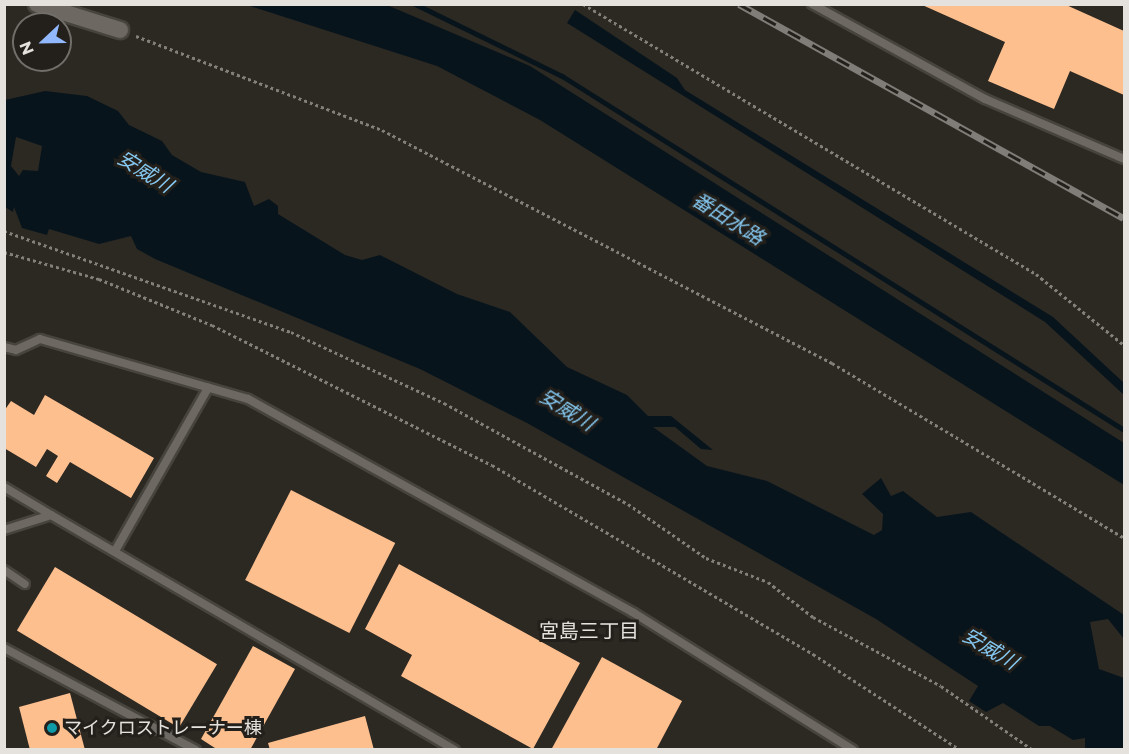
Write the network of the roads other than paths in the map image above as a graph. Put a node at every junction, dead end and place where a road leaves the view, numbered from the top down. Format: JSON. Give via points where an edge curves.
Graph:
{"nodes":[{"id":1,"x":38,"y":4,"type":"edge"},
{"id":2,"x":812,"y":4,"type":"edge"},
{"id":3,"x":120,"y":30,"type":"road end"},
{"id":4,"x":1125,"y":159,"type":"edge"},
{"id":5,"x":4,"y":347,"type":"edge"},
{"id":6,"x":208,"y":388,"type":"junction"},
{"id":7,"x":4,"y":487,"type":"edge"},
{"id":8,"x":51,"y":515,"type":"junction"},
{"id":9,"x":4,"y":530,"type":"edge"},
{"id":10,"x":115,"y":551,"type":"junction"},
{"id":11,"x":4,"y":570,"type":"edge"},
{"id":12,"x":25,"y":584,"type":"dead end"},
{"id":13,"x":4,"y":648,"type":"edge"},
{"id":14,"x":196,"y":750,"type":"edge"},
{"id":15,"x":455,"y":750,"type":"edge"},
{"id":16,"x":853,"y":750,"type":"edge"}],
"edges":[{"from":1,"to":3,"type":"street"},
{"from":2,"to":4,"type":"lane","via":[[985,99]]},
{"from":5,"to":6,"type":"lane","via":[[16,350],[40,339]]},
{"from":6,"to":10,"type":"lane"},
{"from":6,"to":16,"type":"lane","via":[[248,399],[634,613]]},
{"from":7,"to":8,"type":"lane"},
{"from":8,"to":9,"type":"lane"},
{"from":8,"to":10,"type":"lane"},
{"from":10,"to":15,"type":"lane"},
{"from":11,"to":12,"type":"lane"},
{"from":13,"to":14,"type":"lane"}]}
